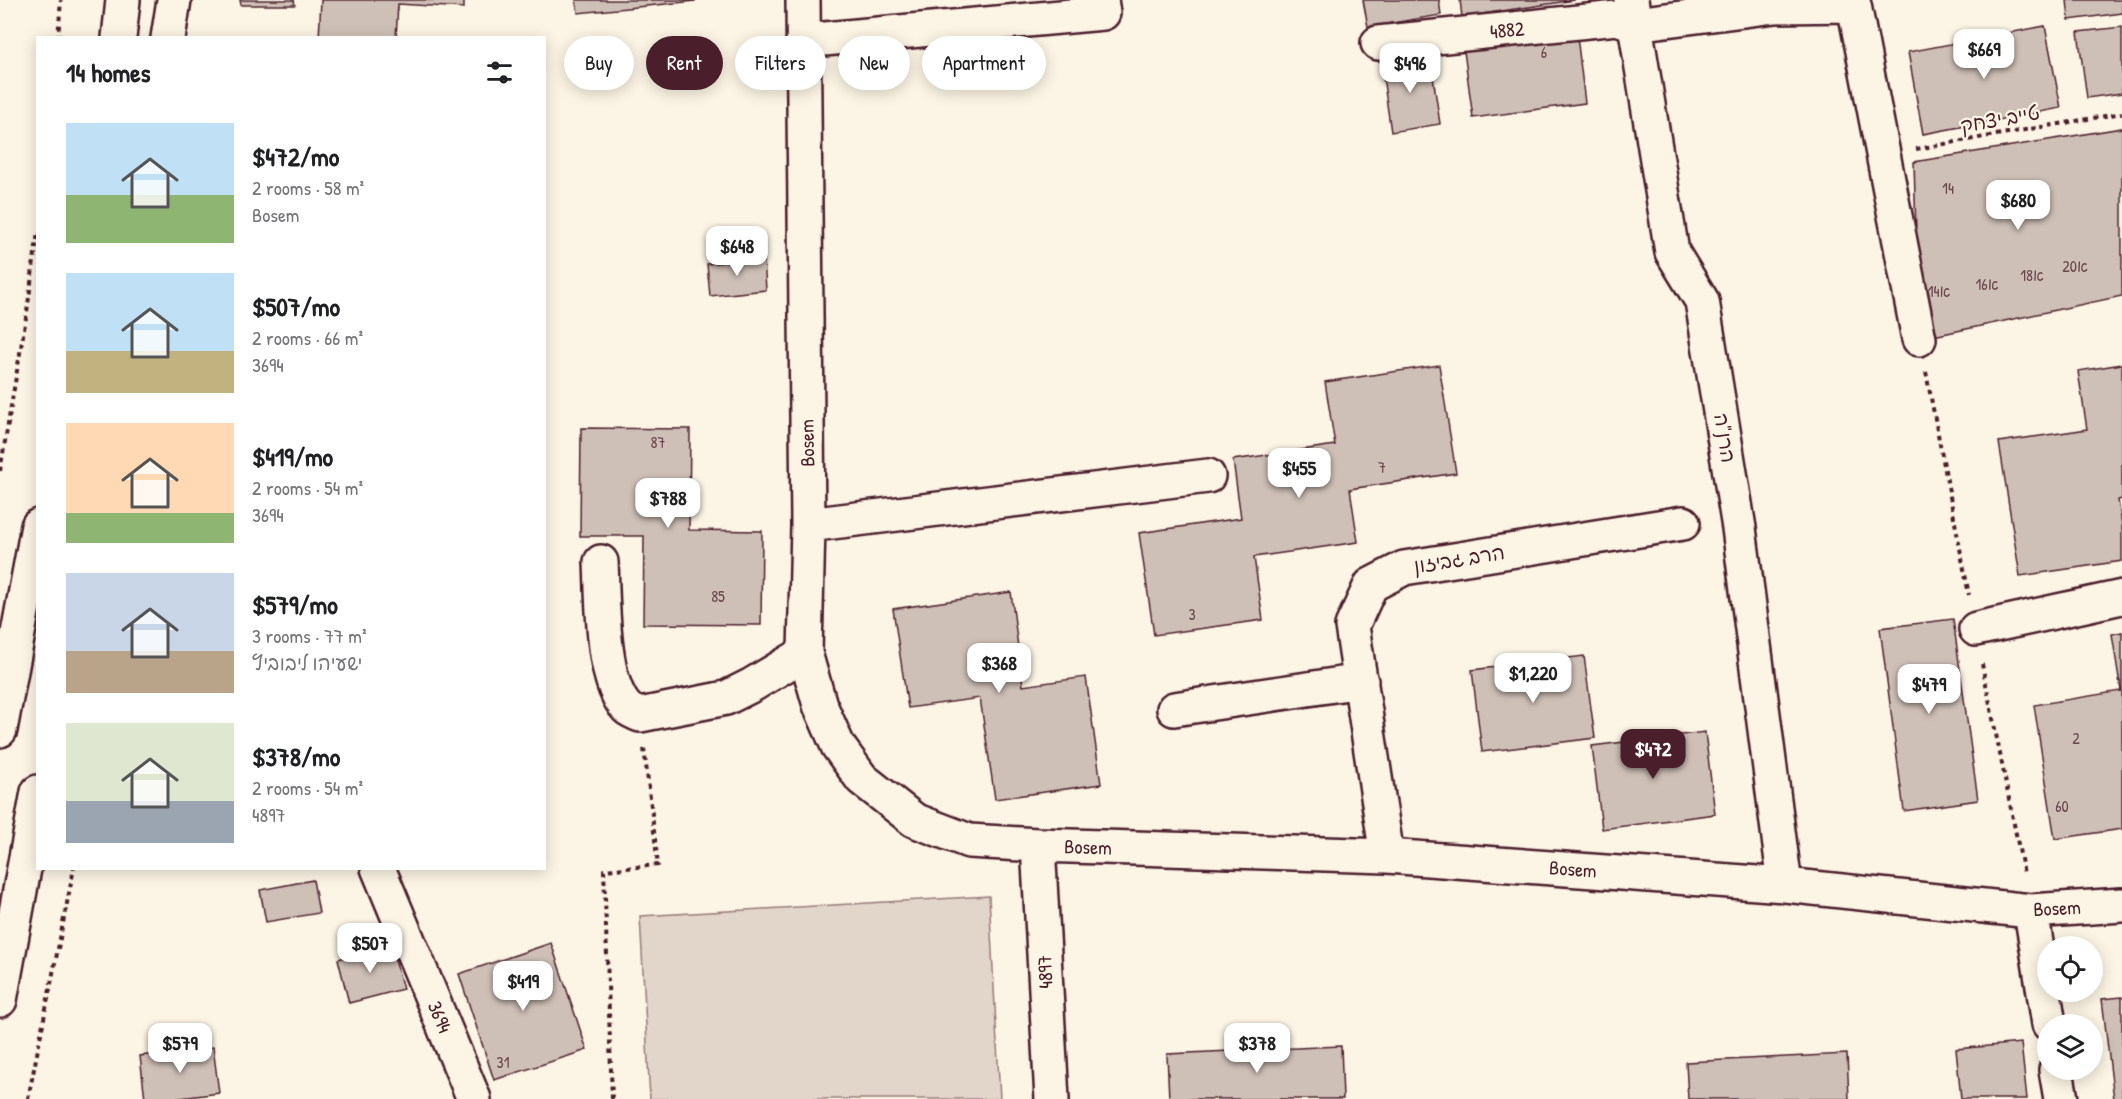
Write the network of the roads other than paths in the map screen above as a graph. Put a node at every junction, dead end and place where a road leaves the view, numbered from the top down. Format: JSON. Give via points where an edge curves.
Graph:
{"nodes":[{"id":1,"x":123,"y":0,"type":"edge"},
{"id":2,"x":174,"y":0,"type":"edge"},
{"id":3,"x":803,"y":0,"type":"edge"},
{"id":4,"x":1101,"y":0,"type":"edge"},
{"id":5,"x":1633,"y":12,"type":"edge"},
{"id":6,"x":119,"y":36,"type":"edge"},
{"id":7,"x":168,"y":36,"type":"edge"},
{"id":8,"x":803,"y":36,"type":"edge"},
{"id":9,"x":826,"y":39,"type":"edge"},
{"id":10,"x":1378,"y":43,"type":"dead end"},
{"id":11,"x":804,"y":90,"type":"edge"},
{"id":12,"x":1919,"y":339,"type":"dead end"},
{"id":13,"x":1208,"y":476,"type":"dead end"},
{"id":14,"x":1683,"y":523,"type":"dead end"},
{"id":15,"x":808,"y":525,"type":"junction"},
{"id":16,"x":36,"y":537,"type":"edge"},
{"id":17,"x":601,"y":562,"type":"dead end"},
{"id":18,"x":2122,"y":597,"type":"edge"},
{"id":19,"x":1976,"y":629,"type":"dead end"},
{"id":20,"x":805,"y":653,"type":"junction"},
{"id":21,"x":1361,"y":681,"type":"junction"},
{"id":22,"x":1174,"y":709,"type":"dead end"},
{"id":23,"x":0,"y":730,"type":"edge"},
{"id":24,"x":36,"y":803,"type":"edge"},
{"id":25,"x":1038,"y":845,"type":"junction"},
{"id":26,"x":1387,"y":856,"type":"junction"},
{"id":27,"x":379,"y":870,"type":"edge"},
{"id":28,"x":1785,"y":885,"type":"junction"},
{"id":29,"x":2122,"y":905,"type":"edge"},
{"id":30,"x":2031,"y":910,"type":"junction"},
{"id":31,"x":0,"y":1000,"type":"edge"},
{"id":32,"x":2047,"y":1014,"type":"edge"},
{"id":33,"x":2058,"y":1080,"type":"edge"},
{"id":34,"x":474,"y":1099,"type":"edge"},
{"id":35,"x":1052,"y":1099,"type":"edge"},
{"id":36,"x":2061,"y":1099,"type":"edge"}],
"edges":[{"from":1,"to":6,"type":"street"},
{"from":2,"to":7,"type":"street"},
{"from":3,"to":8,"type":"street","name":"Bosem"},
{"from":4,"to":9,"type":"street","via":[[1103,13]]},
{"from":5,"to":10,"type":"street","name":"4882","via":[[1617,18]]},
{"from":5,"to":12,"type":"street","name":"4882","via":[[1854,5]]},
{"from":5,"to":28,"type":"street","name":"הרנ\"ה","via":[[1672,252],[1702,301],[1739,528]]},
{"from":11,"to":15,"type":"street","name":"Bosem"},
{"from":13,"to":15,"type":"street"},
{"from":14,"to":21,"type":"street","name":"הרב גביזון","via":[[1404,568],[1371,585],[1352,626]]},
{"from":15,"to":20,"type":"street","name":"Bosem"},
{"from":16,"to":23,"type":"street"},
{"from":17,"to":20,"type":"street","via":[[604,639],[616,691],[628,710],[640,715],[726,698]]},
{"from":18,"to":19,"type":"street"},
{"from":20,"to":25,"type":"street","name":"Bosem","via":[[820,705],[838,746],[862,779],[914,820],[958,837]]},
{"from":21,"to":22,"type":"street"},
{"from":21,"to":26,"type":"street","name":"הרב גביזון"},
{"from":24,"to":31,"type":"street"},
{"from":25,"to":26,"type":"street","name":"Bosem"},
{"from":25,"to":35,"type":"street","name":"4897"},
{"from":26,"to":28,"type":"street","name":"Bosem"},
{"from":27,"to":34,"type":"street","name":"3694"},
{"from":28,"to":30,"type":"street","name":"Bosem"},
{"from":29,"to":30,"type":"street","name":"Bosem"},
{"from":30,"to":32,"type":"street"},
{"from":33,"to":36,"type":"street"}]}
